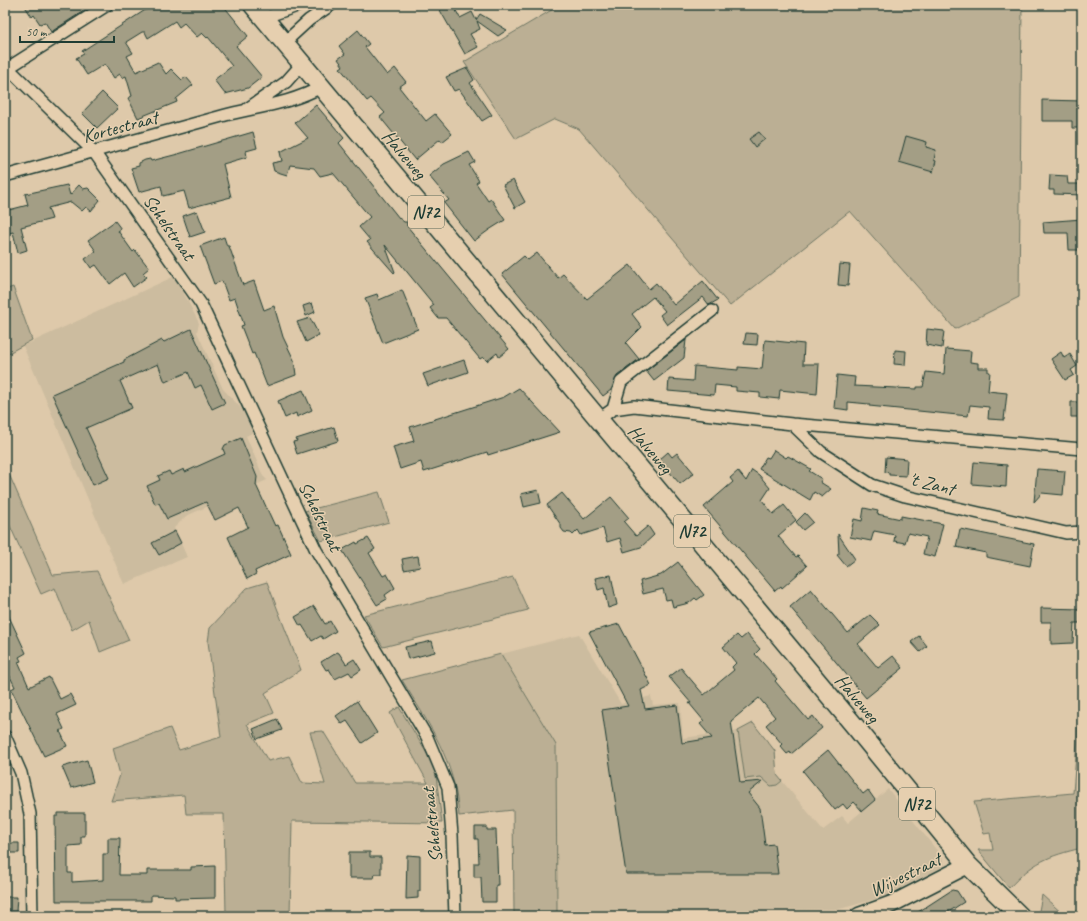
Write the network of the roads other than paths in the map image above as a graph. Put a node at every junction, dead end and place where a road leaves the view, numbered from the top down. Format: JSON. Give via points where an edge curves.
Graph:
{"nodes":[{"id":1,"x":107,"y":5,"type":"edge"},
{"id":2,"x":300,"y":5,"type":"edge"},
{"id":3,"x":331,"y":5,"type":"edge"},
{"id":4,"x":258,"y":11,"type":"edge"},
{"id":5,"x":284,"y":43,"type":"junction"},
{"id":6,"x":302,"y":64,"type":"junction"},
{"id":7,"x":6,"y":66,"type":"edge"},
{"id":8,"x":321,"y":87,"type":"junction"},
{"id":9,"x":244,"y":110,"type":"junction"},
{"id":10,"x":94,"y":152,"type":"junction"},
{"id":11,"x":5,"y":176,"type":"edge"},
{"id":12,"x":712,"y":311,"type":"dead end"},
{"id":13,"x":614,"y":409,"type":"junction"},
{"id":14,"x":599,"y":419,"type":"junction"},
{"id":15,"x":792,"y":424,"type":"junction"},
{"id":16,"x":1082,"y":449,"type":"edge"},
{"id":17,"x":1082,"y":532,"type":"edge"},
{"id":18,"x":5,"y":736,"type":"edge"},
{"id":19,"x":968,"y":865,"type":"junction"},
{"id":20,"x":32,"y":916,"type":"edge"},
{"id":21,"x":455,"y":916,"type":"edge"},
{"id":22,"x":859,"y":916,"type":"edge"},
{"id":23,"x":1020,"y":916,"type":"edge"}],
"edges":[{"from":1,"to":7,"type":"street"},
{"from":2,"to":4,"type":"street"},
{"from":3,"to":5,"type":"street","via":[[309,20]]},
{"from":4,"to":5,"type":"main road","name":"Halveweg","number":"N72"},
{"from":5,"to":6,"type":"main road","name":"Halveweg","number":"N72"},
{"from":6,"to":8,"type":"main road","name":"Halveweg","number":"N72"},
{"from":6,"to":9,"type":"street","name":"Kortestraat","via":[[286,82]]},
{"from":7,"to":10,"type":"street","name":"Schelstraat"},
{"from":8,"to":9,"type":"street","name":"Kortestraat","via":[[290,100]]},
{"from":8,"to":14,"type":"main road","name":"Halveweg","number":"N72"},
{"from":9,"to":10,"type":"street","name":"Kortestraat"},
{"from":10,"to":11,"type":"street","name":"Kortestraat"},
{"from":10,"to":21,"type":"street","name":"Schelstraat","via":[[201,304],[316,550],[427,737],[448,787]]},
{"from":12,"to":13,"type":"street","via":[[621,382]]},
{"from":13,"to":14,"type":"street"},
{"from":13,"to":15,"type":"street","via":[[634,406]]},
{"from":14,"to":19,"type":"main road","name":"Halveweg","number":"N72"},
{"from":15,"to":16,"type":"street"},
{"from":15,"to":17,"type":"street","name":"'t Zant","via":[[821,452],[872,485],[905,496],[1066,533]]},
{"from":18,"to":20,"type":"street","via":[[21,773],[30,814]]},
{"from":19,"to":22,"type":"street","name":"Wijvestraat","via":[[892,904]]},
{"from":19,"to":23,"type":"main road","name":"Halveweg","number":"N72"}]}
